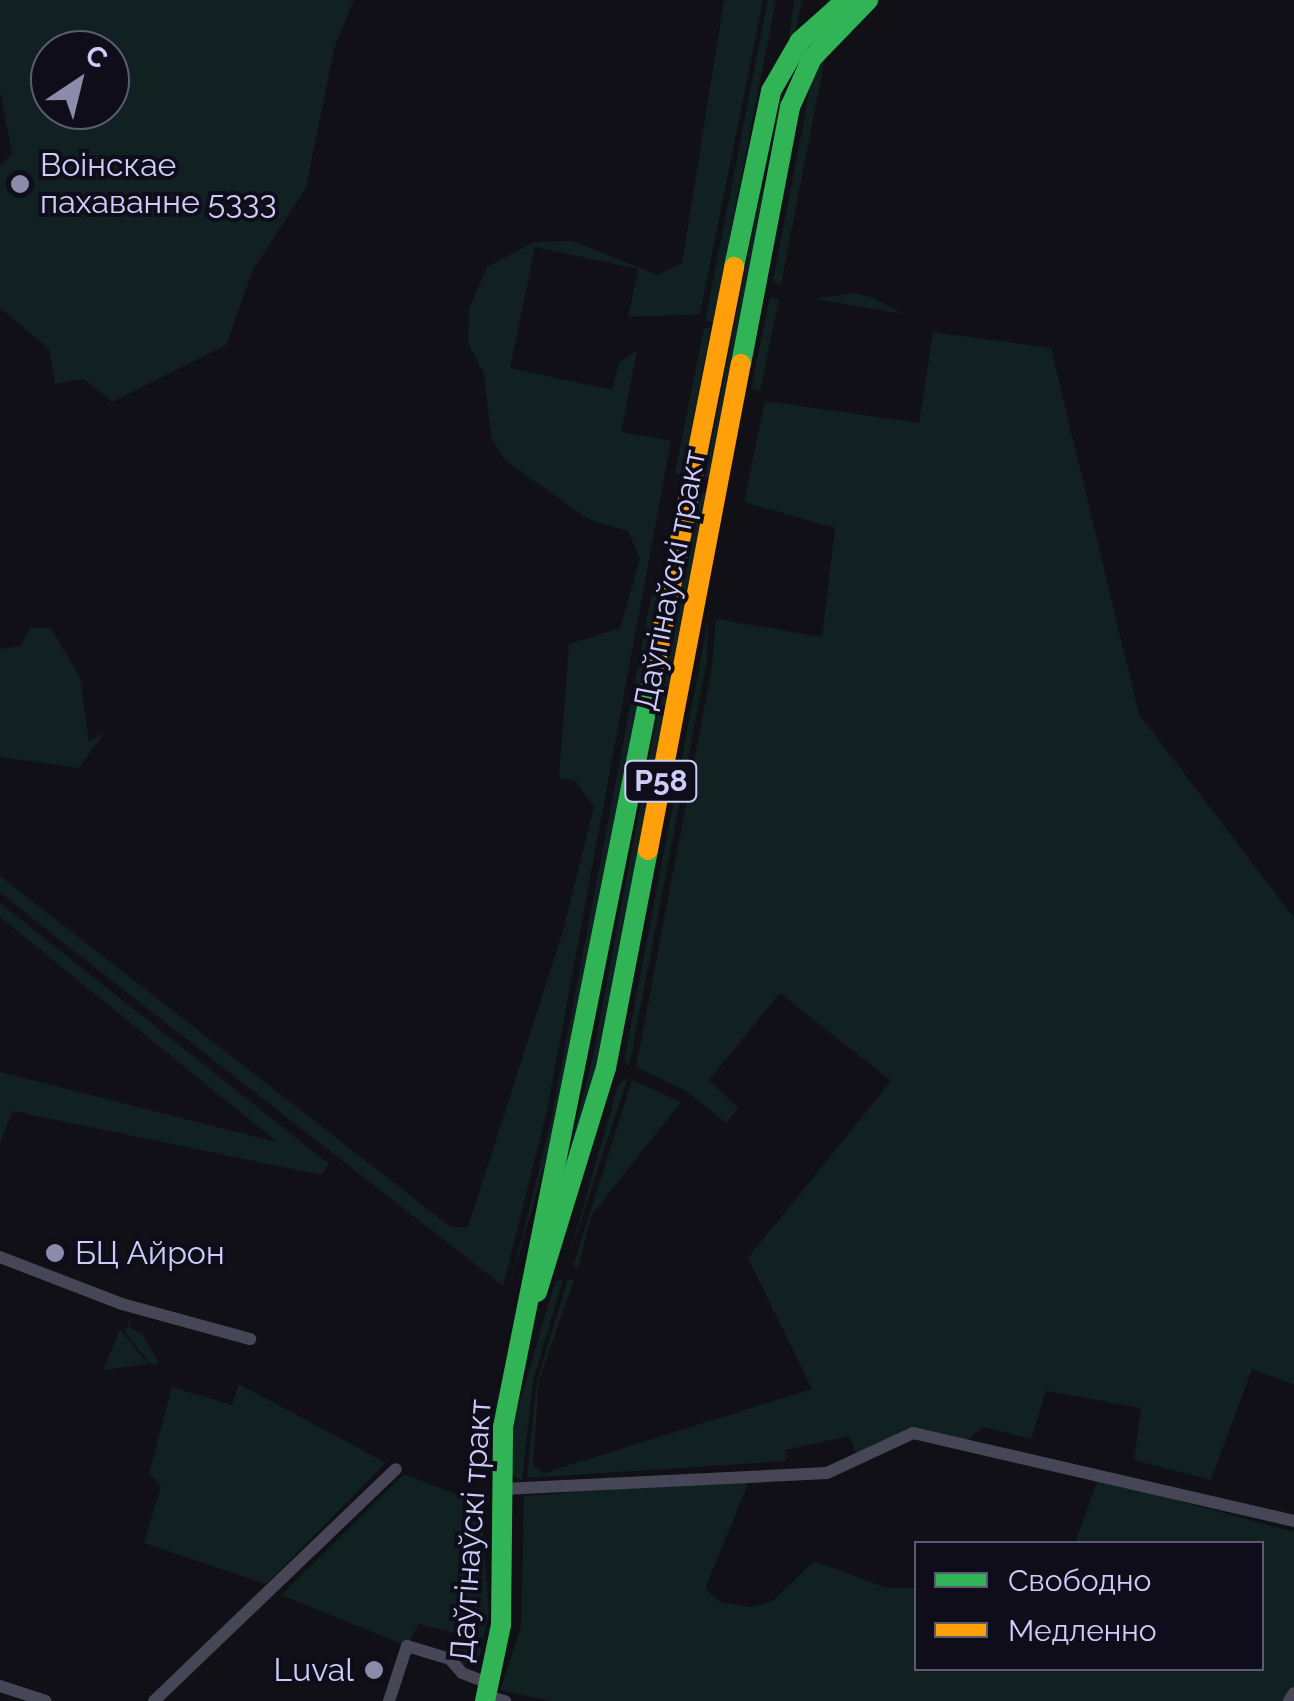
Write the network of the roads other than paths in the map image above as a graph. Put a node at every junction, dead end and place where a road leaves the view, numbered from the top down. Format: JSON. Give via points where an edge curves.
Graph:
{"nodes":[{"id":1,"x":846,"y":0,"type":"edge"},
{"id":2,"x":868,"y":0,"type":"edge"},
{"id":3,"x":752,"y":178,"type":"junction"},
{"id":4,"x":774,"y":182,"type":"junction"},
{"id":5,"x":0,"y":1258,"type":"edge"},
{"id":6,"x":530,"y":1306,"type":"junction"},
{"id":7,"x":250,"y":1339,"type":"dead end"},
{"id":8,"x":396,"y":1469,"type":"dead end"},
{"id":9,"x":501,"y":1489,"type":"junction"},
{"id":10,"x":1294,"y":1521,"type":"edge"},
{"id":11,"x":0,"y":1686,"type":"edge"},
{"id":12,"x":1294,"y":1693,"type":"edge"},
{"id":13,"x":492,"y":1696,"type":"edge"},
{"id":14,"x":46,"y":1701,"type":"edge"},
{"id":15,"x":154,"y":1701,"type":"edge"},
{"id":16,"x":389,"y":1701,"type":"edge"},
{"id":17,"x":1288,"y":1701,"type":"edge"}],
"edges":[{"from":1,"to":3,"type":"main road","name":"Даўгінаўскі тракт","number":"Р58","via":[[800,41],[771,91]]},
{"from":2,"to":4,"type":"main road","name":"Даўгінаўскі тракт","number":"Р58","via":[[812,58],[790,107]]},
{"from":3,"to":4,"type":"main road"},
{"from":3,"to":6,"type":"main road","name":"Даўгінаўскі тракт","number":"Р58"},
{"from":4,"to":6,"type":"main road","name":"Даўгінаўскі тракт","number":"Р58","via":[[606,1068],[550,1269]]},
{"from":5,"to":7,"type":"street","via":[[122,1304]]},
{"from":6,"to":9,"type":"main road","name":"Даўгінаўскі тракт","number":"Р58","via":[[503,1427]]},
{"from":8,"to":15,"type":"street"},
{"from":9,"to":10,"type":"street","via":[[827,1473],[912,1434]]},
{"from":9,"to":13,"type":"main road","name":"Даўгінаўскі тракт","number":"Р58","via":[[501,1625]]},
{"from":11,"to":14,"type":"street"},
{"from":12,"to":17,"type":"street"},
{"from":13,"to":16,"type":"street","via":[[450,1659],[407,1646]]}]}
